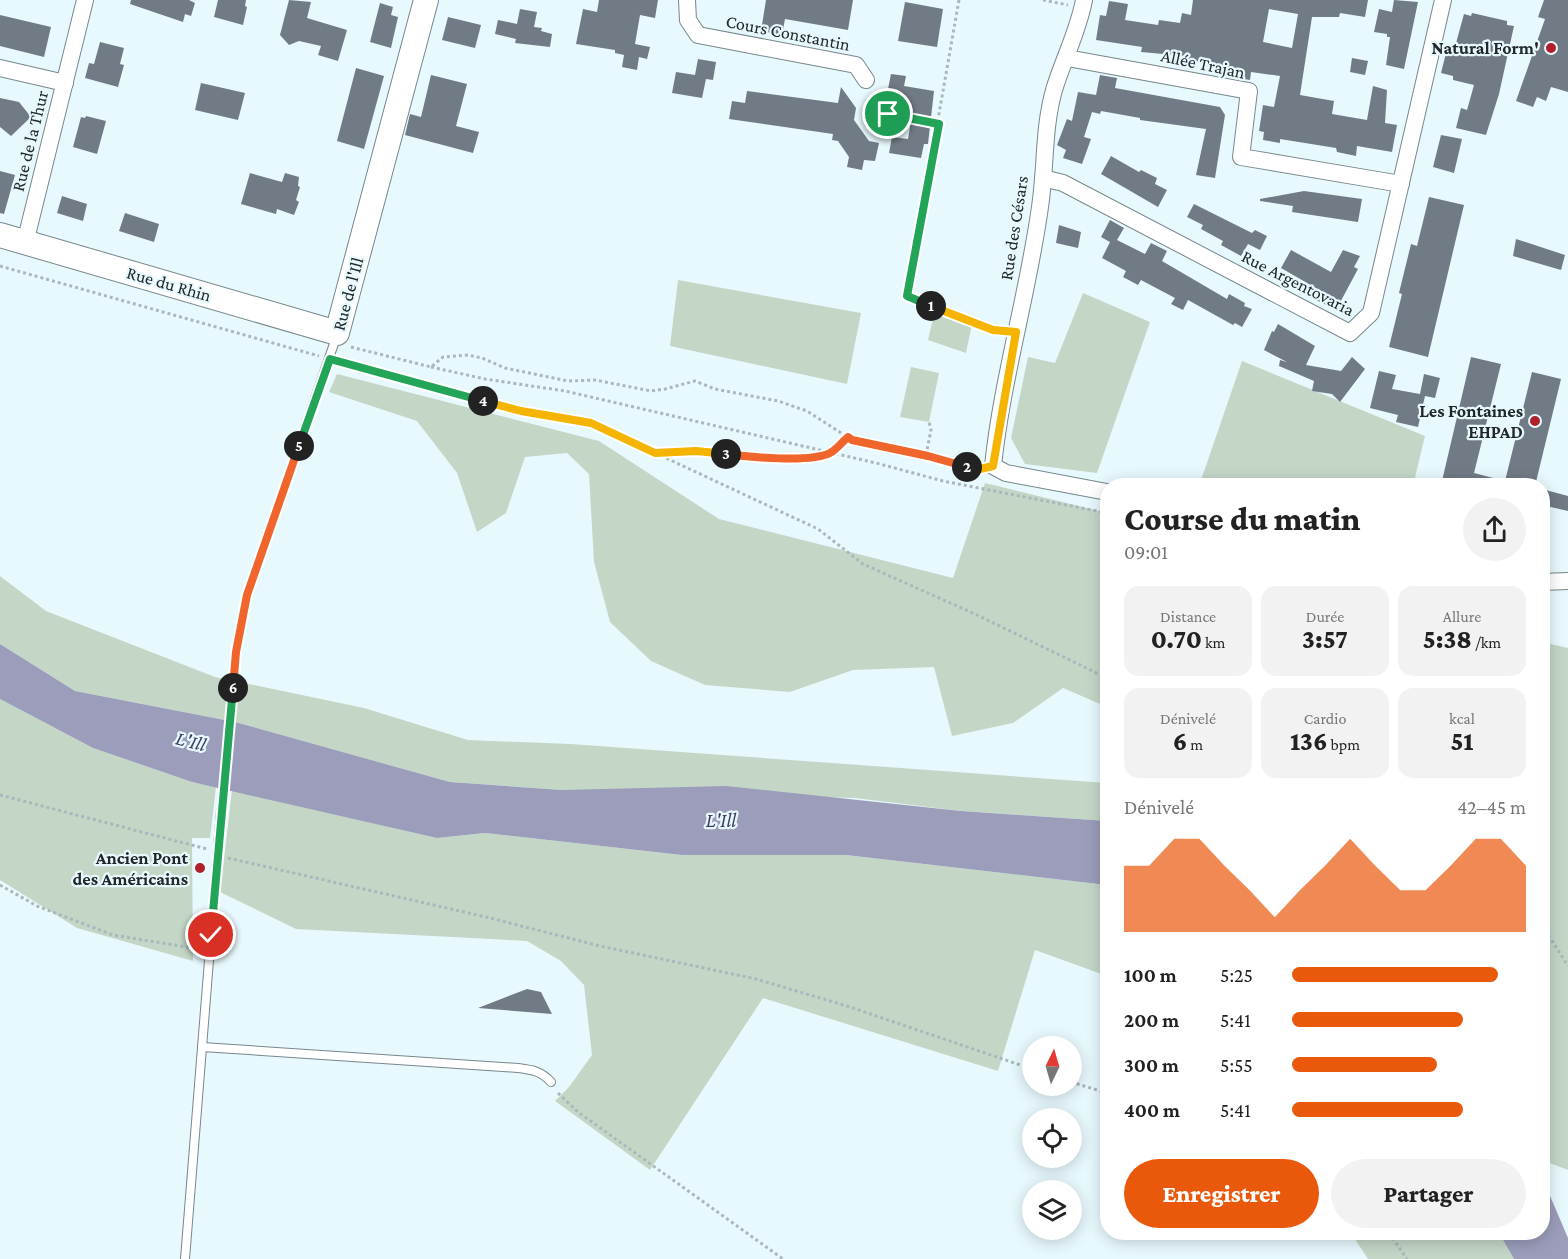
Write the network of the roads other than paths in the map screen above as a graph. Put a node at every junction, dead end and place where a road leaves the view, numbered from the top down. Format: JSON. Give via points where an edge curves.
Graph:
{"nodes":[{"id":1,"x":85,"y":0,"type":"edge"},
{"id":2,"x":687,"y":0,"type":"edge"},
{"id":3,"x":1443,"y":0,"type":"edge"},
{"id":4,"x":421,"y":1,"type":"edge"},
{"id":5,"x":1083,"y":4,"type":"edge"},
{"id":6,"x":1067,"y":58,"type":"junction"},
{"id":7,"x":0,"y":68,"type":"edge"},
{"id":8,"x":866,"y":80,"type":"road end"},
{"id":9,"x":65,"y":83,"type":"junction"},
{"id":10,"x":1043,"y":177,"type":"junction"},
{"id":11,"x":1401,"y":184,"type":"junction"},
{"id":12,"x":0,"y":235,"type":"edge"},
{"id":13,"x":25,"y":243,"type":"junction"},
{"id":14,"x":336,"y":338,"type":"junction"},
{"id":15,"x":1100,"y":491,"type":"edge"},
{"id":16,"x":1568,"y":581,"type":"edge"},
{"id":17,"x":1550,"y":582,"type":"edge"},
{"id":18,"x":236,"y":652,"type":"road end"},
{"id":19,"x":221,"y":811,"type":"road end"},
{"id":20,"x":202,"y":1047,"type":"junction"},
{"id":21,"x":550,"y":1082,"type":"road end"},
{"id":22,"x":185,"y":1259,"type":"edge"}],
"edges":[{"from":1,"to":9,"type":"street","name":"Rue de la Thur"},
{"from":2,"to":8,"type":"street","name":"Cours Constantin","via":[[688,20],[698,35],[856,66]]},
{"from":3,"to":11,"type":"street","name":"Rue Argentovaria"},
{"from":4,"to":14,"type":"street","name":"Rue de l'Ill"},
{"from":5,"to":6,"type":"street","name":"Rue des Césars"},
{"from":6,"to":10,"type":"street","name":"Rue des Césars","via":[[1054,90],[1045,134]]},
{"from":6,"to":11,"type":"street","name":"Allée Trajan","via":[[1250,91],[1241,157]]},
{"from":7,"to":9,"type":"street","name":"Rue de la Thur"},
{"from":9,"to":13,"type":"street","name":"Rue de la Thur"},
{"from":10,"to":11,"type":"street","name":"Rue Argentovaria","via":[[1063,183],[1350,333],[1371,313]]},
{"from":10,"to":15,"type":"street","name":"Rue des Césars","via":[[993,466],[1006,473]]},
{"from":12,"to":13,"type":"street","name":"Rue du Rhin"},
{"from":13,"to":14,"type":"street","name":"Rue du Rhin"},
{"from":14,"to":18,"type":"lane","name":"Rue de l'Ill","via":[[247,595]]},
{"from":16,"to":17,"type":"street"},
{"from":19,"to":20,"type":"lane"},
{"from":20,"to":21,"type":"lane","via":[[518,1068],[534,1070]]},
{"from":20,"to":22,"type":"lane"}]}
